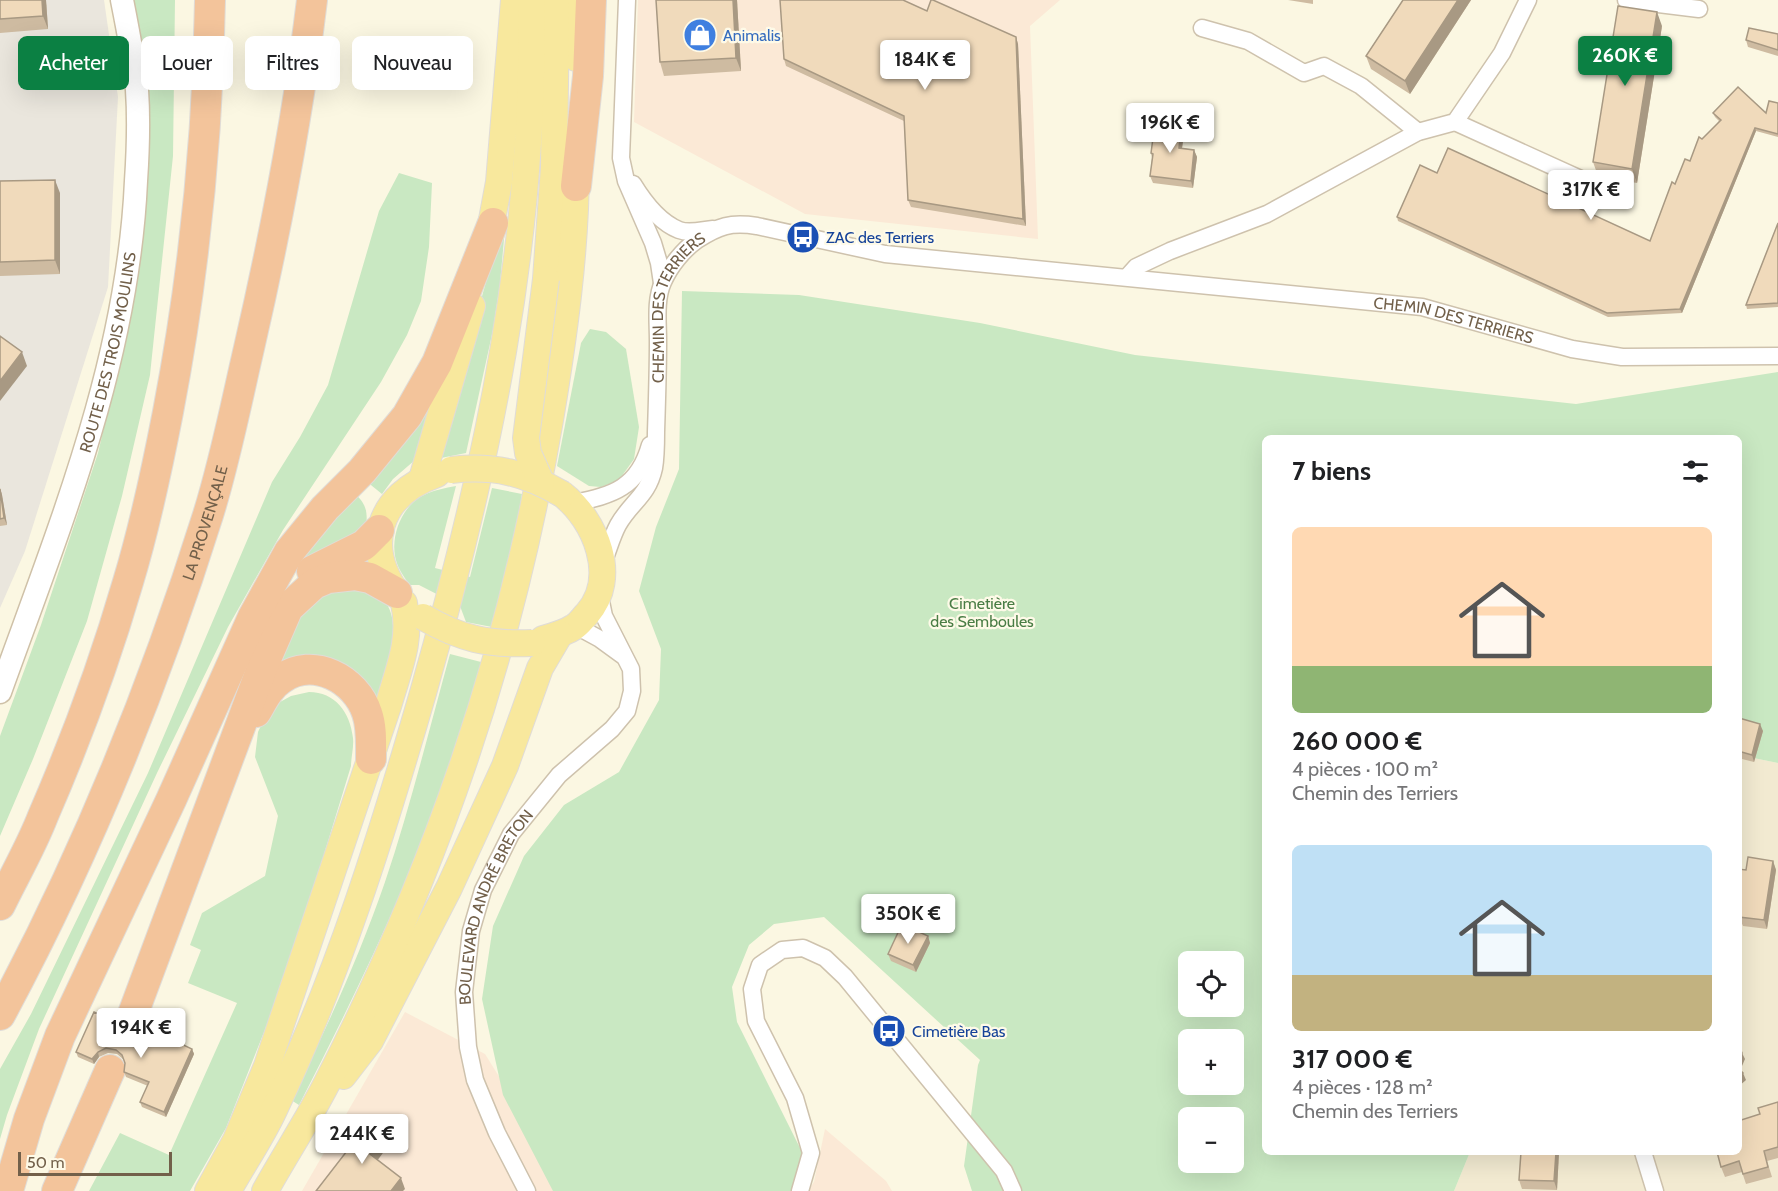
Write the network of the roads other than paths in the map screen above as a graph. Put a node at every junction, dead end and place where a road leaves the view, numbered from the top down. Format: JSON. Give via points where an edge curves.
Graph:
{"nodes":[{"id":1,"x":122,"y":0,"type":"edge"},
{"id":2,"x":210,"y":0,"type":"edge"},
{"id":3,"x":312,"y":0,"type":"edge"},
{"id":4,"x":514,"y":0,"type":"edge"},
{"id":5,"x":531,"y":0,"type":"edge"},
{"id":6,"x":556,"y":0,"type":"edge"},
{"id":7,"x":574,"y":0,"type":"edge"},
{"id":8,"x":591,"y":0,"type":"edge"},
{"id":9,"x":627,"y":0,"type":"edge"},
{"id":10,"x":1528,"y":0,"type":"edge"},
{"id":11,"x":1626,"y":0,"type":"edge"},
{"id":12,"x":1700,"y":9,"type":"dead end"},
{"id":13,"x":1202,"y":28,"type":"dead end"},
{"id":14,"x":1455,"y":122,"type":"junction"},
{"id":15,"x":1418,"y":132,"type":"junction"},
{"id":16,"x":621,"y":158,"type":"junction"},
{"id":17,"x":576,"y":186,"type":"junction"},
{"id":18,"x":1618,"y":196,"type":"dead end"},
{"id":19,"x":493,"y":223,"type":"junction"},
{"id":20,"x":714,"y":229,"type":"junction"},
{"id":21,"x":680,"y":230,"type":"junction"},
{"id":22,"x":674,"y":264,"type":"junction"},
{"id":23,"x":1127,"y":277,"type":"junction"},
{"id":24,"x":662,"y":283,"type":"junction"},
{"id":25,"x":1778,"y":356,"type":"edge"},
{"id":26,"x":657,"y":418,"type":"junction"},
{"id":27,"x":422,"y":479,"type":"junction"},
{"id":28,"x":559,"y":493,"type":"junction"},
{"id":29,"x":379,"y":530,"type":"junction"},
{"id":30,"x":602,"y":566,"type":"junction"},
{"id":31,"x":599,"y":592,"type":"junction"},
{"id":32,"x":408,"y":605,"type":"junction"},
{"id":33,"x":568,"y":630,"type":"junction"},
{"id":34,"x":622,"y":655,"type":"junction"},
{"id":35,"x":225,"y":683,"type":"junction"},
{"id":36,"x":0,"y":692,"type":"edge"},
{"id":37,"x":370,"y":759,"type":"junction"},
{"id":38,"x":216,"y":792,"type":"junction"},
{"id":39,"x":0,"y":905,"type":"edge"},
{"id":40,"x":0,"y":1015,"type":"edge"},
{"id":41,"x":127,"y":1030,"type":"dead end"},
{"id":42,"x":110,"y":1070,"type":"dead end"},
{"id":43,"x":295,"y":1138,"type":"junction"},
{"id":44,"x":1644,"y":1155,"type":"edge"},
{"id":45,"x":8,"y":1191,"type":"edge"},
{"id":46,"x":57,"y":1191,"type":"edge"},
{"id":47,"x":208,"y":1191,"type":"edge"},
{"id":48,"x":228,"y":1191,"type":"edge"},
{"id":49,"x":265,"y":1191,"type":"edge"},
{"id":50,"x":527,"y":1191,"type":"edge"},
{"id":51,"x":800,"y":1191,"type":"edge"},
{"id":52,"x":1013,"y":1191,"type":"edge"},
{"id":53,"x":1655,"y":1191,"type":"edge"}],
"edges":[{"from":1,"to":36,"type":"street","name":"ROUTE DES TROIS MOULINS","via":[[137,91],[134,227],[125,294],[96,416]]},
{"from":2,"to":39,"type":"highway","via":[[203,161],[191,274],[153,488],[128,582],[89,700],[43,818]]},
{"from":3,"to":40,"type":"highway","name":"LA PROVENÇALE","via":[[267,271],[209,513],[111,780]]},
{"from":4,"to":19,"type":"main road"},
{"from":5,"to":48,"type":"main road","via":[[529,123],[511,304],[486,439],[448,602],[402,767],[354,916],[273,1112]]},
{"from":6,"to":28,"type":"main road","bridge":true,"via":[[554,167],[546,279],[526,438],[528,453]]},
{"from":7,"to":17,"type":"main road"},
{"from":8,"to":17,"type":"highway","via":[[588,76]]},
{"from":9,"to":16,"type":"street"},
{"from":10,"to":14,"type":"street","via":[[1502,53]]},
{"from":11,"to":12,"type":"street"},
{"from":13,"to":15,"type":"street","via":[[1248,41],[1304,73],[1324,66],[1361,86]]},
{"from":14,"to":15,"type":"street"},
{"from":14,"to":18,"type":"street"},
{"from":15,"to":23,"type":"street","via":[[1266,214],[1170,251],[1136,267]]},
{"from":16,"to":21,"type":"street","via":[[642,198],[657,216]]},
{"from":16,"to":24,"type":"street","via":[[626,182],[653,243]]},
{"from":17,"to":43,"type":"main road","via":[[570,283],[543,462],[527,542],[488,691],[442,824],[396,938],[326,1086]]},
{"from":19,"to":27,"type":"main road"},
{"from":19,"to":35,"type":"highway","via":[[436,363],[407,416],[289,552],[253,617]]},
{"from":20,"to":21,"type":"street"},
{"from":20,"to":22,"type":"street","name":"CHEMIN DES TERRIERS","via":[[692,244]]},
{"from":20,"to":23,"type":"street","name":"CHEMIN DES TERRIERS","via":[[741,223],[885,254]]},
{"from":21,"to":22,"type":"street"},
{"from":22,"to":24,"type":"street","name":"CHEMIN DES TERRIERS"},
{"from":23,"to":25,"type":"street","name":"CHEMIN DES TERRIERS","via":[[1422,307],[1572,349],[1622,357]]},
{"from":24,"to":26,"type":"street","name":"CHEMIN DES TERRIERS","via":[[657,314]]},
{"from":26,"to":28,"type":"street","name":"CHEMIN DES TERRIERS","via":[[641,469],[619,490]]},
{"from":26,"to":30,"type":"street","name":"CHEMIN DES TERRIERS","via":[[655,466],[650,483],[618,525]]},
{"from":27,"to":28,"type":"main road","bridge":true,"via":[[475,467],[521,474]]},
{"from":27,"to":29,"type":"main road","via":[[405,490]]},
{"from":28,"to":30,"type":"main road","via":[[583,515],[598,545]]},
{"from":29,"to":32,"type":"main road","via":[[379,552],[385,573]]},
{"from":29,"to":35,"type":"highway","via":[[364,545],[294,582],[266,616]]},
{"from":30,"to":31,"type":"main road"},
{"from":31,"to":33,"type":"main road","via":[[593,607]]},
{"from":31,"to":34,"type":"street","name":"BOULEVARD ANDRÉ BRETON","via":[[604,616]]},
{"from":32,"to":33,"type":"main road","bridge":true,"via":[[443,629],[480,642],[532,643]]},
{"from":32,"to":37,"type":"main road","via":[[407,641]]},
{"from":32,"to":38,"type":"highway","via":[[370,578],[355,576],[328,578],[314,584],[288,608]]},
{"from":33,"to":34,"type":"street","via":[[600,639]]},
{"from":33,"to":43,"type":"main road","via":[[540,668],[506,766],[454,878],[370,1041]]},
{"from":34,"to":50,"type":"street","name":"BOULEVARD ANDRÉ BRETON","via":[[630,669],[632,691],[627,711],[559,775],[510,834],[483,890],[471,931],[464,992],[475,1080]]},
{"from":35,"to":45,"type":"highway","via":[[60,1036]]},
{"from":37,"to":38,"type":"highway","via":[[367,712],[352,688],[321,670],[300,671],[282,678],[267,692]]},
{"from":37,"to":47,"type":"main road","via":[[260,1084]]},
{"from":38,"to":41,"type":"highway"},
{"from":42,"to":46,"type":"highway"},
{"from":43,"to":49,"type":"main road"},
{"from":44,"to":53,"type":"street"},
{"from":51,"to":52,"type":"street","via":[[811,1153],[795,1098],[756,1021],[752,989],[760,965],[782,950],[803,948],[825,958],[845,977],[1004,1170]]}]}
